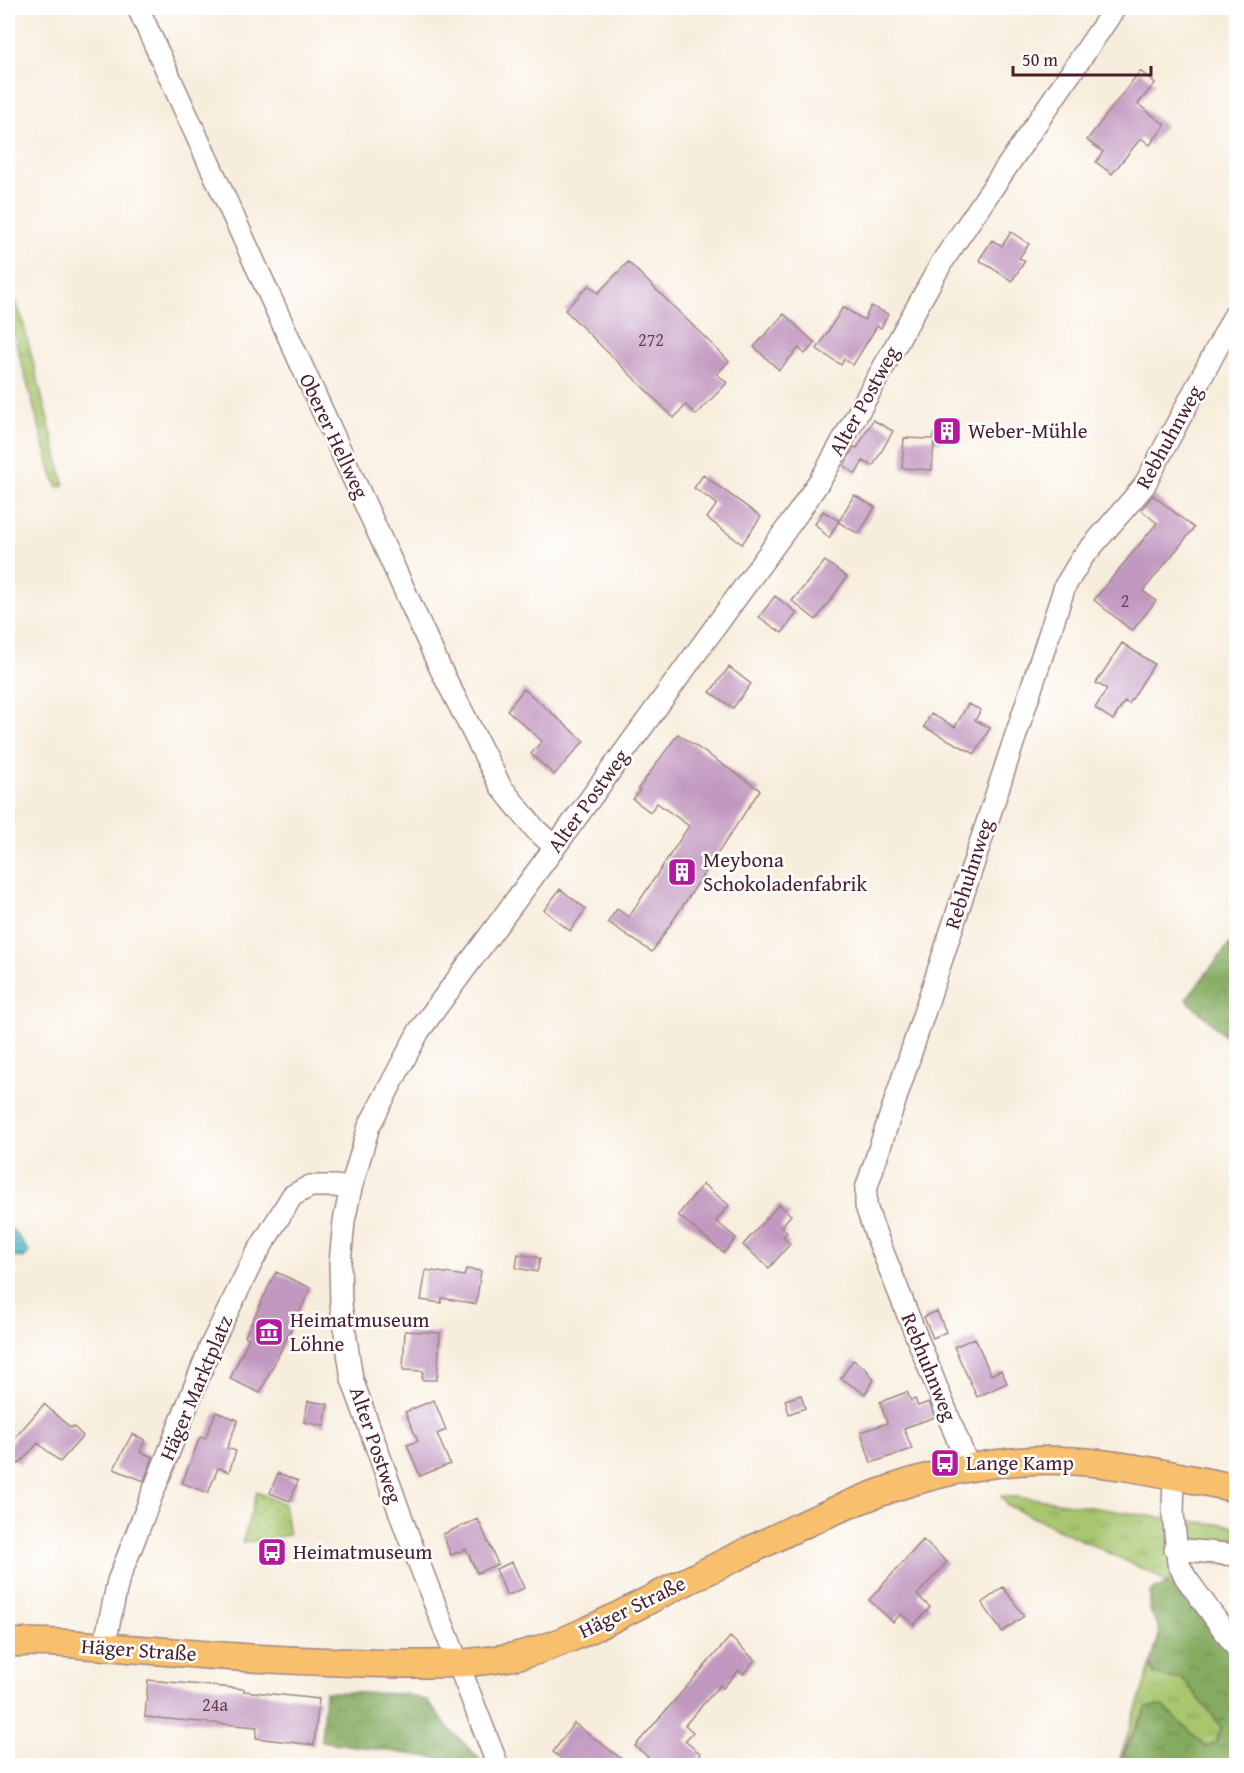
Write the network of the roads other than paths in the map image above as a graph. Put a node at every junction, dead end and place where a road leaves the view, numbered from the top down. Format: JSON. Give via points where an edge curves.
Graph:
{"nodes":[{"id":1,"x":138,"y":8,"type":"edge"},
{"id":2,"x":1115,"y":8,"type":"edge"},
{"id":3,"x":1236,"y":312,"type":"edge"},
{"id":4,"x":555,"y":847,"type":"junction"},
{"id":5,"x":351,"y":1188,"type":"junction"},
{"id":6,"x":968,"y":1466,"type":"junction"},
{"id":7,"x":1174,"y":1476,"type":"junction"},
{"id":8,"x":1236,"y":1488,"type":"edge"},
{"id":9,"x":1175,"y":1549,"type":"junction"},
{"id":10,"x":1236,"y":1555,"type":"edge"},
{"id":11,"x":8,"y":1643,"type":"edge"},
{"id":12,"x":104,"y":1647,"type":"junction"},
{"id":13,"x":1236,"y":1647,"type":"edge"},
{"id":14,"x":457,"y":1663,"type":"junction"},
{"id":15,"x":498,"y":1766,"type":"edge"}],
"edges":[{"from":1,"to":4,"type":"street","name":"Oberer Hellweg","via":[[441,670],[501,787]]},
{"from":2,"to":4,"type":"street","name":"Alter Postweg","via":[[942,262],[824,474],[798,513]]},
{"from":3,"to":6,"type":"street","name":"Rebhuhnweg","via":[[1144,486],[1082,558],[1065,586],[866,1189],[866,1206],[873,1227]]},
{"from":4,"to":5,"type":"street","name":"Alter Postweg","via":[[419,1031],[369,1126]]},
{"from":5,"to":12,"type":"street","name":"Häger Marktplatz","via":[[310,1186],[292,1196],[254,1258],[211,1345],[118,1581]]},
{"from":5,"to":14,"type":"street","name":"Alter Postweg","via":[[342,1242],[340,1294],[352,1379]]},
{"from":6,"to":7,"type":"main road","name":"Häger Straße","via":[[1073,1461]]},
{"from":6,"to":14,"type":"main road","name":"Häger Straße","via":[[922,1477],[820,1516],[563,1640],[506,1658]]},
{"from":7,"to":8,"type":"main road","name":"Häger Straße"},
{"from":7,"to":9,"type":"street"},
{"from":9,"to":10,"type":"street"},
{"from":9,"to":13,"type":"street","via":[[1186,1578]]},
{"from":11,"to":12,"type":"main road","name":"Häger Straße"},
{"from":12,"to":14,"type":"main road","name":"Häger Straße","via":[[245,1658],[411,1665]]},
{"from":14,"to":15,"type":"street","name":"Alter Postweg"}]}
